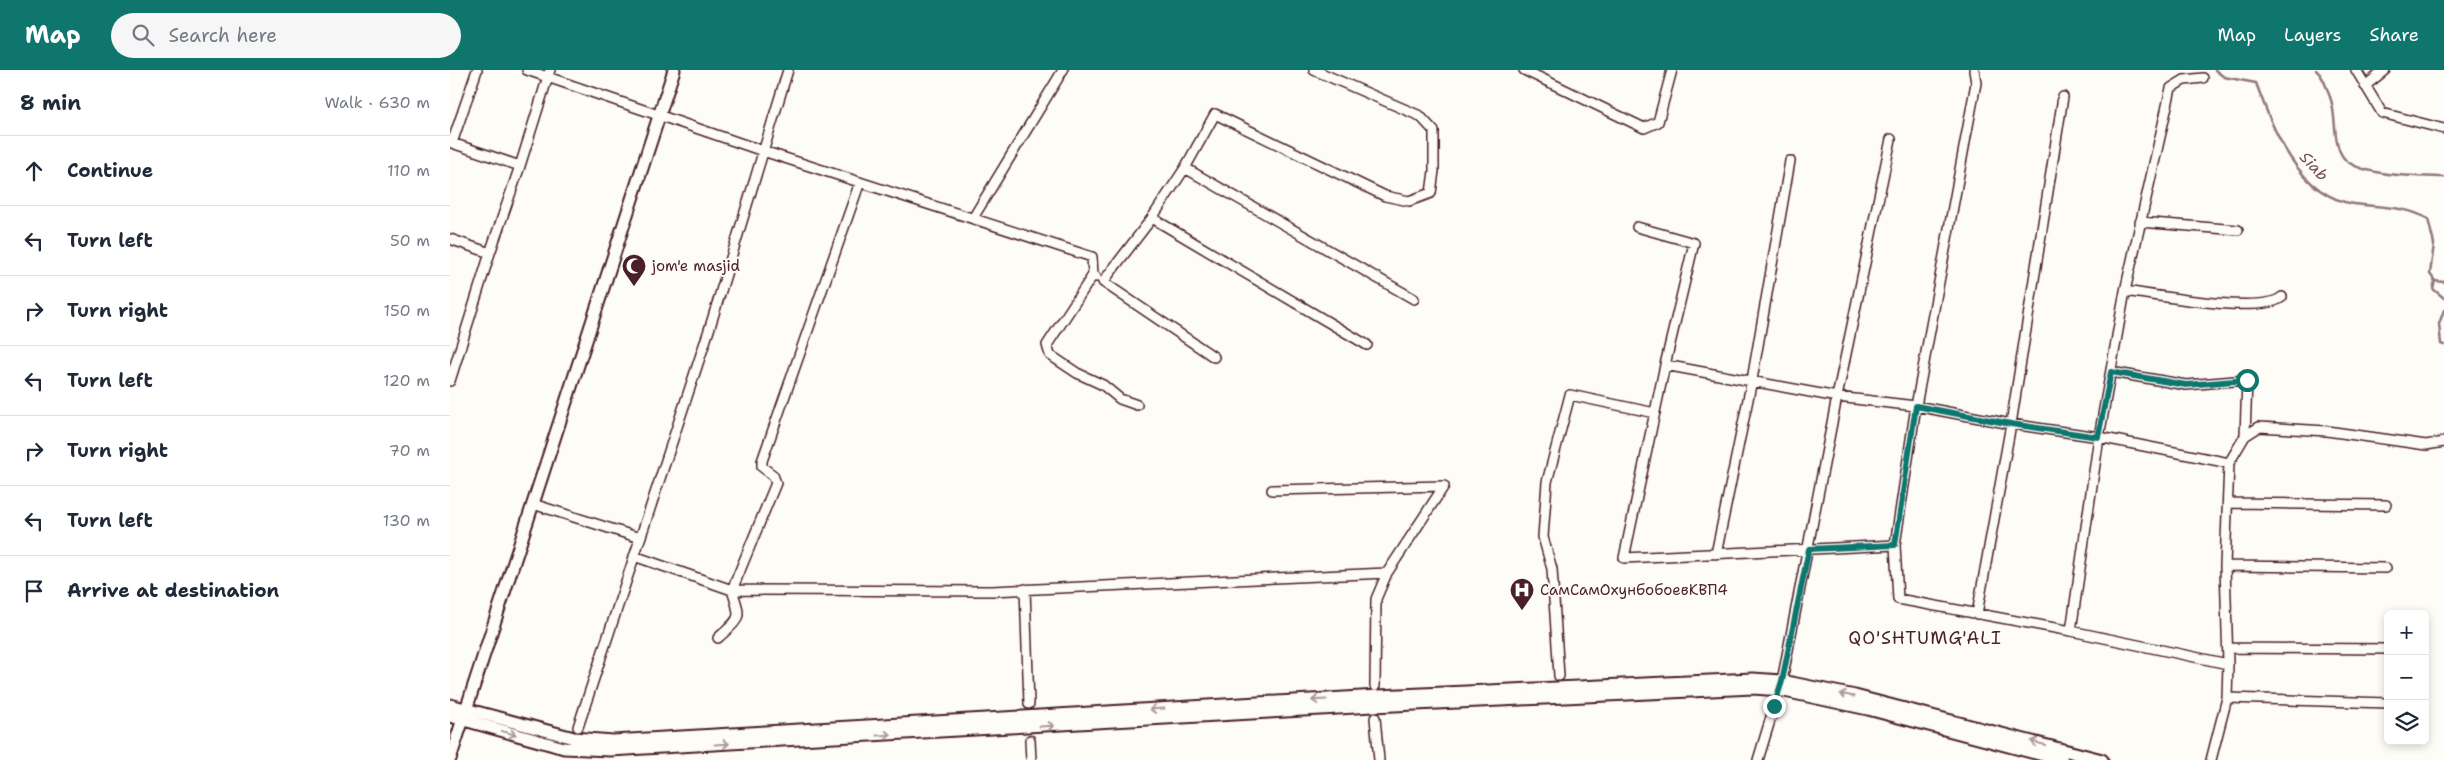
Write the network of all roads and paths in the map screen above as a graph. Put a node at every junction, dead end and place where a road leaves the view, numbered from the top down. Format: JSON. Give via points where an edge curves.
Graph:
{"nodes":[{"id":1,"x":477,"y":70,"type":"edge"},
{"id":2,"x":527,"y":70,"type":"edge"},
{"id":3,"x":674,"y":70,"type":"edge"},
{"id":4,"x":788,"y":70,"type":"edge"},
{"id":5,"x":1063,"y":70,"type":"edge"},
{"id":6,"x":1314,"y":70,"type":"edge"},
{"id":7,"x":1524,"y":70,"type":"edge"},
{"id":8,"x":1672,"y":70,"type":"edge"},
{"id":9,"x":1974,"y":70,"type":"edge"},
{"id":10,"x":2356,"y":70,"type":"edge"},
{"id":11,"x":2385,"y":70,"type":"edge"},
{"id":12,"x":549,"y":73,"type":"edge"},
{"id":13,"x":2203,"y":78,"type":"dead end"},
{"id":14,"x":2365,"y":86,"type":"junction"},
{"id":15,"x":2062,"y":97,"type":"dead end"},
{"id":16,"x":659,"y":114,"type":"junction"},
{"id":17,"x":2444,"y":129,"type":"edge"},
{"id":18,"x":1891,"y":139,"type":"dead end"},
{"id":19,"x":451,"y":142,"type":"edge"},
{"id":20,"x":763,"y":151,"type":"junction"},
{"id":21,"x":1790,"y":161,"type":"dead end"},
{"id":22,"x":520,"y":166,"type":"junction"},
{"id":23,"x":1185,"y":168,"type":"junction"},
{"id":24,"x":860,"y":182,"type":"junction"},
{"id":25,"x":972,"y":218,"type":"junction"},
{"id":26,"x":1152,"y":218,"type":"junction"},
{"id":27,"x":2140,"y":222,"type":"junction"},
{"id":28,"x":1637,"y":227,"type":"dead end"},
{"id":29,"x":2238,"y":230,"type":"dead end"},
{"id":30,"x":450,"y":239,"type":"edge"},
{"id":31,"x":490,"y":253,"type":"junction"},
{"id":32,"x":1093,"y":275,"type":"junction"},
{"id":33,"x":1103,"y":282,"type":"junction"},
{"id":34,"x":2125,"y":291,"type":"junction"},
{"id":35,"x":2282,"y":297,"type":"dead end"},
{"id":36,"x":1414,"y":299,"type":"dead end"},
{"id":37,"x":1367,"y":344,"type":"dead end"},
{"id":38,"x":1214,"y":357,"type":"dead end"},
{"id":39,"x":1665,"y":365,"type":"junction"},
{"id":40,"x":2111,"y":372,"type":"junction"},
{"id":41,"x":1752,"y":380,"type":"junction"},
{"id":42,"x":450,"y":381,"type":"edge"},
{"id":43,"x":1837,"y":397,"type":"junction"},
{"id":44,"x":1137,"y":405,"type":"dead end"},
{"id":45,"x":1916,"y":406,"type":"junction"},
{"id":46,"x":1655,"y":413,"type":"junction"},
{"id":47,"x":2011,"y":424,"type":"junction"},
{"id":48,"x":2245,"y":436,"type":"junction"},
{"id":49,"x":2098,"y":437,"type":"junction"},
{"id":50,"x":2444,"y":442,"type":"edge"},
{"id":51,"x":2229,"y":464,"type":"junction"},
{"id":52,"x":1272,"y":490,"type":"dead end"},
{"id":53,"x":2229,"y":503,"type":"junction"},
{"id":54,"x":533,"y":504,"type":"junction"},
{"id":55,"x":2386,"y":505,"type":"dead end"},
{"id":56,"x":640,"y":538,"type":"junction"},
{"id":57,"x":1895,"y":545,"type":"junction"},
{"id":58,"x":1809,"y":549,"type":"junction"},
{"id":59,"x":1716,"y":554,"type":"junction"},
{"id":60,"x":634,"y":556,"type":"junction"},
{"id":61,"x":2225,"y":566,"type":"junction"},
{"id":62,"x":2386,"y":568,"type":"dead end"},
{"id":63,"x":1387,"y":573,"type":"junction"},
{"id":64,"x":732,"y":590,"type":"junction"},
{"id":65,"x":1025,"y":590,"type":"junction"},
{"id":66,"x":1977,"y":614,"type":"junction"},
{"id":67,"x":2071,"y":631,"type":"junction"},
{"id":68,"x":718,"y":638,"type":"dead end"},
{"id":69,"x":2228,"y":648,"type":"junction"},
{"id":70,"x":2384,"y":648,"type":"edge"},
{"id":71,"x":2228,"y":664,"type":"junction"},
{"id":72,"x":1559,"y":676,"type":"dead end"},
{"id":73,"x":1375,"y":686,"type":"dead end"},
{"id":74,"x":1781,"y":686,"type":"junction"},
{"id":75,"x":2227,"y":698,"type":"junction"},
{"id":76,"x":2384,"y":703,"type":"edge"},
{"id":77,"x":1029,"y":704,"type":"dead end"},
{"id":78,"x":450,"y":705,"type":"edge"},
{"id":79,"x":464,"y":715,"type":"junction"},
{"id":80,"x":450,"y":716,"type":"edge"},
{"id":81,"x":1375,"y":718,"type":"dead end"},
{"id":82,"x":578,"y":727,"type":"dead end"},
{"id":83,"x":1030,"y":740,"type":"dead end"},
{"id":84,"x":450,"y":759,"type":"edge"},
{"id":85,"x":1031,"y":760,"type":"edge"},
{"id":86,"x":1379,"y":760,"type":"edge"},
{"id":87,"x":1758,"y":760,"type":"edge"},
{"id":88,"x":2062,"y":760,"type":"edge"},
{"id":89,"x":2102,"y":760,"type":"edge"},
{"id":90,"x":2211,"y":760,"type":"edge"}],
"edges":[{"from":1,"to":19,"type":"street"},
{"from":2,"to":12,"type":"street"},
{"from":3,"to":16,"type":"main road"},
{"from":4,"to":20,"type":"street"},
{"from":5,"to":25,"type":"street"},
{"from":6,"to":23,"type":"street","via":[[1420,116],[1434,131],[1431,193],[1408,201],[1384,196],[1215,114]]},
{"from":7,"to":8,"type":"street","via":[[1644,128],[1658,122]]},
{"from":9,"to":45,"type":"street","via":[[1976,84]]},
{"from":10,"to":14,"type":"street"},
{"from":11,"to":14,"type":"street"},
{"from":12,"to":16,"type":"street"},
{"from":12,"to":22,"type":"street"},
{"from":13,"to":27,"type":"street","via":[[2184,80],[2171,88]]},
{"from":14,"to":17,"type":"street","via":[[2382,113]]},
{"from":15,"to":47,"type":"street"},
{"from":16,"to":20,"type":"street"},
{"from":16,"to":54,"type":"main road"},
{"from":18,"to":43,"type":"street"},
{"from":19,"to":22,"type":"street"},
{"from":20,"to":24,"type":"street"},
{"from":20,"to":56,"type":"street","via":[[710,327]]},
{"from":21,"to":41,"type":"street"},
{"from":22,"to":31,"type":"street"},
{"from":23,"to":26,"type":"street"},
{"from":23,"to":36,"type":"street"},
{"from":24,"to":25,"type":"street"},
{"from":24,"to":64,"type":"street","via":[[762,461],[762,467],[773,475],[776,483]]},
{"from":25,"to":32,"type":"street","via":[[1092,257]]},
{"from":26,"to":33,"type":"street"},
{"from":26,"to":37,"type":"street"},
{"from":27,"to":29,"type":"street"},
{"from":27,"to":34,"type":"street"},
{"from":28,"to":39,"type":"street","via":[[1694,243]]},
{"from":30,"to":31,"type":"street"},
{"from":31,"to":42,"type":"street"},
{"from":32,"to":33,"type":"street"},
{"from":32,"to":44,"type":"street","via":[[1047,344],[1050,355],[1103,385],[1120,399]]},
{"from":33,"to":38,"type":"street"},
{"from":34,"to":35,"type":"street","via":[[2212,303],[2268,304]]},
{"from":34,"to":40,"type":"street"},
{"from":39,"to":41,"type":"street"},
{"from":39,"to":46,"type":"street"},
{"from":40,"to":48,"type":"street","via":[[2186,385],[2247,380]]},
{"from":40,"to":49,"type":"street"},
{"from":41,"to":43,"type":"street"},
{"from":41,"to":59,"type":"street"},
{"from":43,"to":45,"type":"street"},
{"from":43,"to":58,"type":"street"},
{"from":45,"to":47,"type":"street"},
{"from":45,"to":57,"type":"street"},
{"from":46,"to":59,"type":"street","via":[[1624,558]]},
{"from":46,"to":72,"type":"street","via":[[1570,395],[1547,482],[1543,537],[1552,569]]},
{"from":47,"to":49,"type":"street"},
{"from":47,"to":66,"type":"street"},
{"from":48,"to":50,"type":"street","via":[[2259,427],[2327,431],[2426,444]]},
{"from":48,"to":51,"type":"street"},
{"from":49,"to":51,"type":"street"},
{"from":49,"to":67,"type":"street"},
{"from":51,"to":53,"type":"street"},
{"from":52,"to":63,"type":"street","via":[[1444,486]]},
{"from":53,"to":55,"type":"street"},
{"from":53,"to":61,"type":"street"},
{"from":54,"to":56,"type":"street"},
{"from":54,"to":79,"type":"main road"},
{"from":56,"to":60,"type":"street"},
{"from":57,"to":58,"type":"street"},
{"from":57,"to":66,"type":"street","via":[[1898,599]]},
{"from":58,"to":59,"type":"street"},
{"from":58,"to":74,"type":"street"},
{"from":60,"to":64,"type":"street"},
{"from":60,"to":82,"type":"street"},
{"from":61,"to":62,"type":"street"},
{"from":61,"to":69,"type":"street"},
{"from":63,"to":65,"type":"street"},
{"from":63,"to":73,"type":"street","via":[[1376,599]]},
{"from":64,"to":65,"type":"street"},
{"from":64,"to":68,"type":"street","via":[[739,617]]},
{"from":65,"to":77,"type":"street"},
{"from":66,"to":67,"type":"street"},
{"from":67,"to":71,"type":"street"},
{"from":69,"to":70,"type":"street"},
{"from":69,"to":71,"type":"street"},
{"from":71,"to":75,"type":"street"},
{"from":74,"to":79,"type":"main road","via":[[610,750],[564,748]]},
{"from":74,"to":87,"type":"street"},
{"from":74,"to":88,"type":"main road"},
{"from":89,"to":74,"type":"main road","one_way":true,"via":[[1855,696]]},
{"from":75,"to":76,"type":"street"},
{"from":75,"to":90,"type":"street"},
{"from":78,"to":79,"type":"main road"},
{"from":79,"to":80,"type":"main road"},
{"from":79,"to":84,"type":"main road"},
{"from":81,"to":86,"type":"street"},
{"from":83,"to":85,"type":"street"}]}
